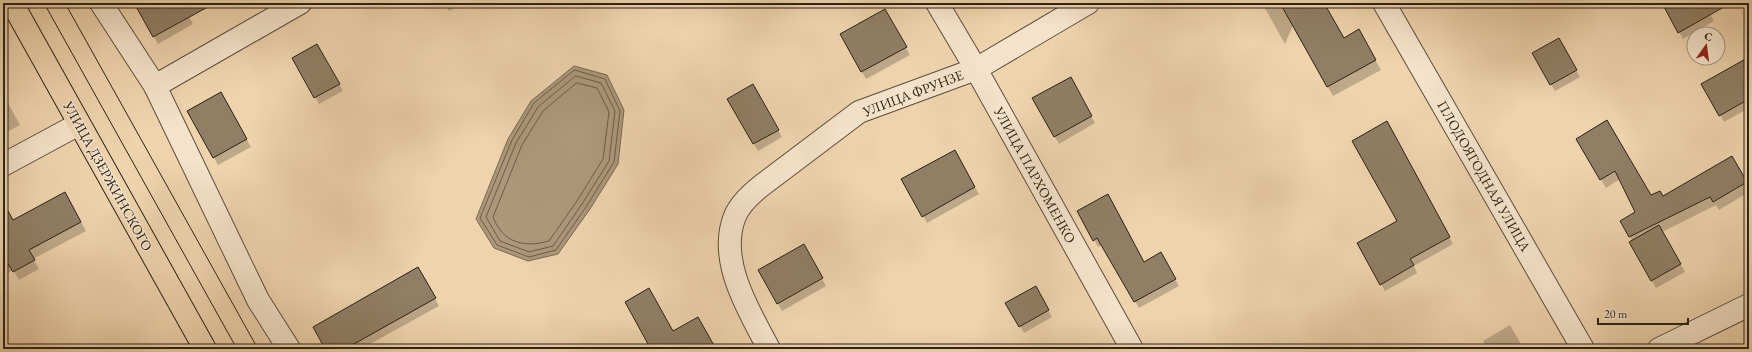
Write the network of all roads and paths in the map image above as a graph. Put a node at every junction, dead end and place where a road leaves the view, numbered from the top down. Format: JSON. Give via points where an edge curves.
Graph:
{"nodes":[{"id":1,"x":12,"y":3,"type":"edge"},
{"id":2,"x":102,"y":3,"type":"edge"},
{"id":3,"x":300,"y":3,"type":"edge"},
{"id":4,"x":937,"y":3,"type":"edge"},
{"id":5,"x":1088,"y":3,"type":"edge"},
{"id":6,"x":1384,"y":3,"type":"edge"},
{"id":7,"x":976,"y":69,"type":"junction"},
{"id":8,"x":155,"y":86,"type":"junction"},
{"id":9,"x":79,"y":124,"type":"junction"},
{"id":10,"x":3,"y":165,"type":"edge"},
{"id":11,"x":1749,"y":305,"type":"edge"},
{"id":12,"x":205,"y":349,"type":"edge"},
{"id":13,"x":289,"y":349,"type":"edge"},
{"id":14,"x":769,"y":349,"type":"edge"},
{"id":15,"x":1132,"y":349,"type":"edge"},
{"id":16,"x":1583,"y":349,"type":"edge"},
{"id":17,"x":1658,"y":349,"type":"edge"}],
"edges":[{"from":1,"to":9,"type":"main road","name":"УЛИЦА ДЗЕРЖИНСКОГО"},
{"from":2,"to":8,"type":"street"},
{"from":3,"to":8,"type":"street"},
{"from":4,"to":7,"type":"street","name":"УЛИЦА ПАРХОМЕНКО"},
{"from":5,"to":7,"type":"street","name":"УЛИЦА ФРУНЗЕ"},
{"from":6,"to":16,"type":"street","name":"ПЛОДОЯГОДНАЯ УЛИЦА"},
{"from":7,"to":14,"type":"street","name":"УЛИЦА ФРУНЗЕ","via":[[859,112],[746,198],[735,215],[729,241],[734,275],[747,308]]},
{"from":7,"to":15,"type":"street","name":"УЛИЦА ПАРХОМЕНКО"},
{"from":8,"to":13,"type":"street","via":[[258,300]]},
{"from":9,"to":10,"type":"street"},
{"from":9,"to":12,"type":"main road","name":"УЛИЦА ДЗЕРЖИНСКОГО"},
{"from":11,"to":17,"type":"street"}]}
